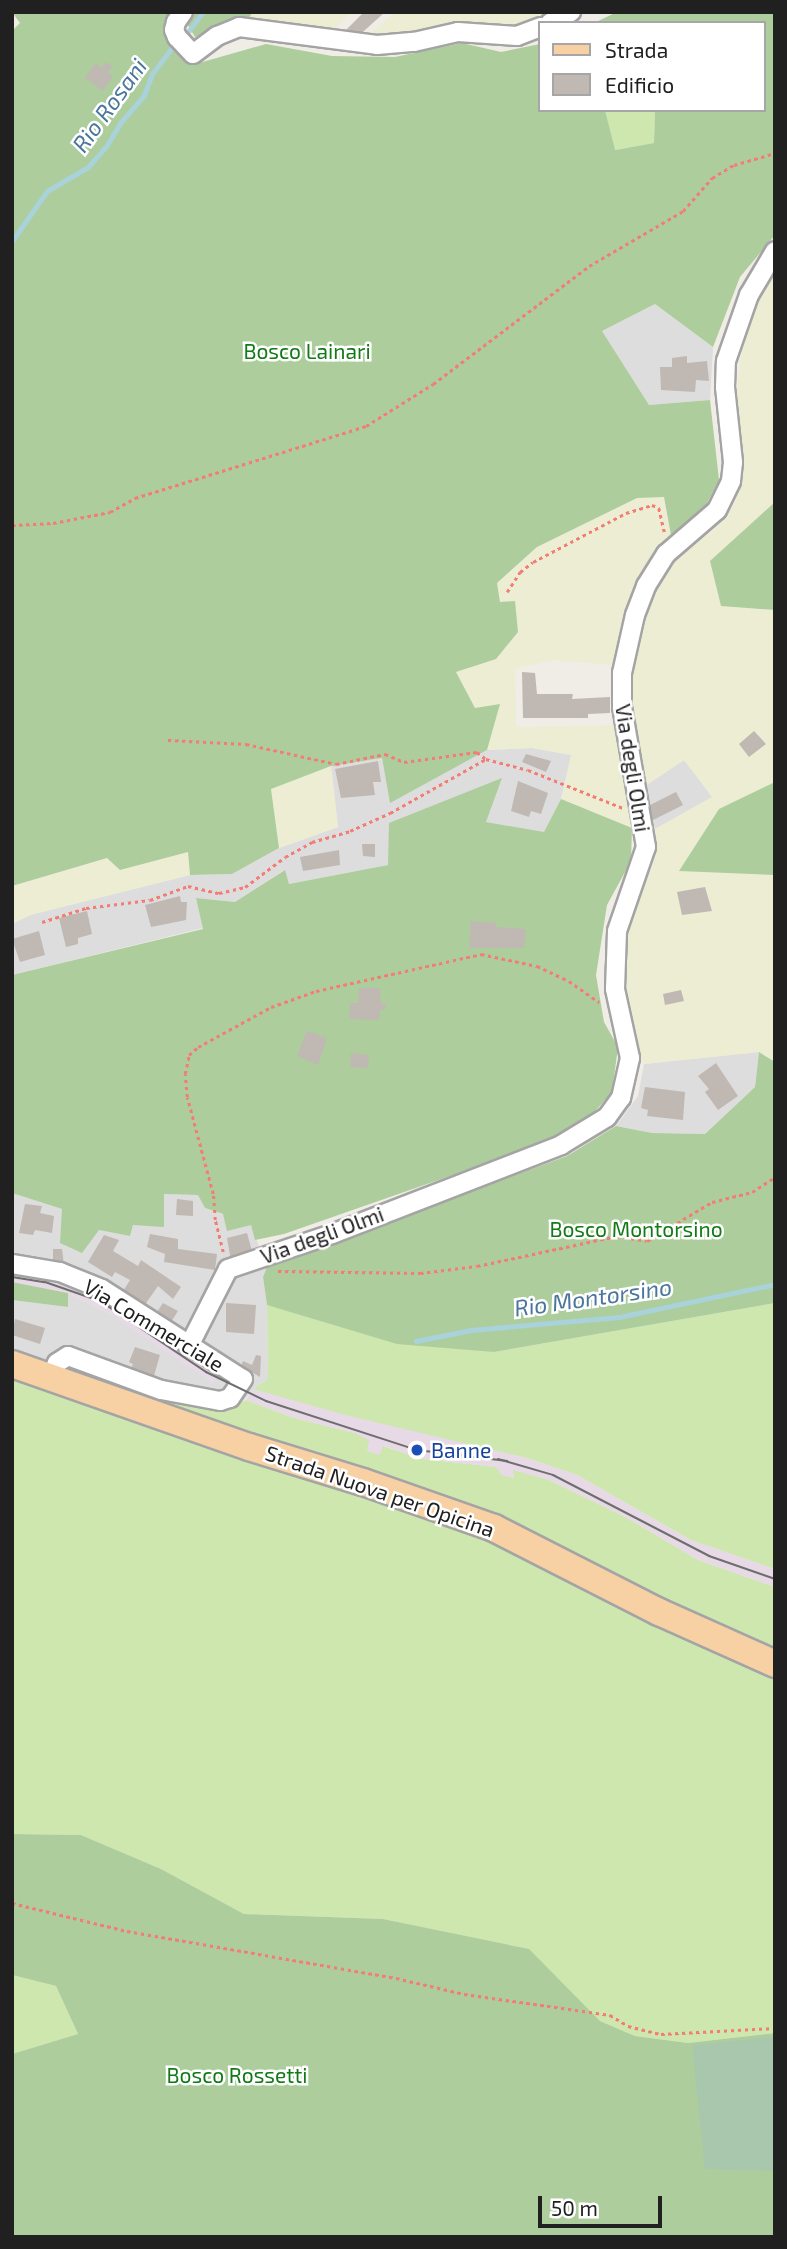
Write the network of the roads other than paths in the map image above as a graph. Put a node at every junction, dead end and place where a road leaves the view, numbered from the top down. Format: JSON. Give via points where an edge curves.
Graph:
{"nodes":[{"id":1,"x":183,"y":12,"type":"edge"},
{"id":2,"x":571,"y":12,"type":"edge"},
{"id":3,"x":554,"y":21,"type":"edge"},
{"id":4,"x":538,"y":28,"type":"edge"},
{"id":5,"x":775,"y":251,"type":"edge"},
{"id":6,"x":12,"y":1264,"type":"edge"},
{"id":7,"x":189,"y":1346,"type":"junction"},
{"id":8,"x":12,"y":1364,"type":"edge"},
{"id":9,"x":51,"y":1376,"type":"junction"},
{"id":10,"x":775,"y":1664,"type":"edge"}],
"edges":[{"from":1,"to":4,"type":"street","via":[[174,30],[193,54],[239,27],[377,45],[458,32],[517,36]]},
{"from":2,"to":3,"type":"street"},
{"from":5,"to":7,"type":"street","name":"Via degli Olmi","via":[[749,295],[726,361],[731,481],[716,510],[666,554],[640,600],[622,673],[622,707],[646,847],[622,910],[616,941],[615,989],[630,1058],[621,1098],[607,1117],[561,1145],[228,1269]]},
{"from":6,"to":7,"type":"street","name":"Via Commerciale","via":[[60,1272],[90,1283]]},
{"from":7,"to":9,"type":"street","name":"Via Commerciale","via":[[243,1379],[230,1398],[220,1401],[173,1393],[68,1356],[57,1363]]},
{"from":8,"to":9,"type":"main road","name":"Strada Nuova per Opicina"},
{"from":9,"to":10,"type":"main road","name":"Strada Nuova per Opicina","via":[[210,1434],[486,1524],[659,1612]]}]}
